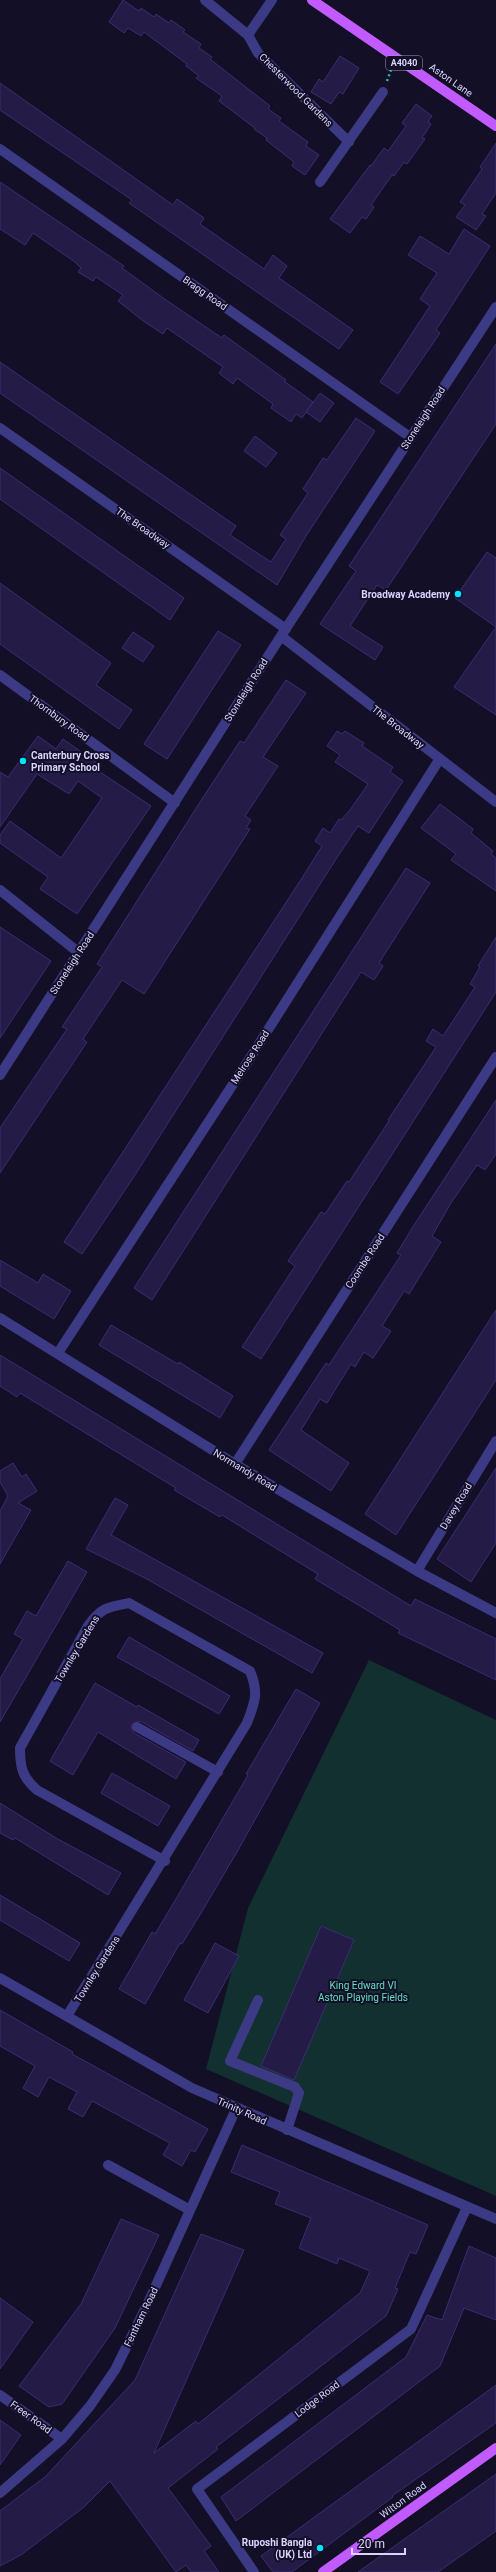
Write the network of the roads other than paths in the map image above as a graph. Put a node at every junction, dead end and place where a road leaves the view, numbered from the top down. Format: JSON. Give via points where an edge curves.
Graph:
{"nodes":[{"id":1,"x":205,"y":0,"type":"edge"},
{"id":2,"x":272,"y":0,"type":"edge"},
{"id":3,"x":312,"y":0,"type":"edge"},
{"id":4,"x":248,"y":35,"type":"junction"},
{"id":5,"x":383,"y":92,"type":"road end"},
{"id":6,"x":496,"y":126,"type":"edge"},
{"id":7,"x":349,"y":142,"type":"junction"},
{"id":8,"x":0,"y":149,"type":"edge"},
{"id":9,"x":320,"y":182,"type":"dead end"},
{"id":10,"x":496,"y":307,"type":"edge"},
{"id":11,"x":0,"y":428,"type":"edge"},
{"id":12,"x":410,"y":437,"type":"junction"},
{"id":13,"x":283,"y":632,"type":"junction"},
{"id":14,"x":0,"y":675,"type":"edge"},
{"id":15,"x":439,"y":760,"type":"junction"},
{"id":16,"x":496,"y":802,"type":"edge"},
{"id":17,"x":175,"y":803,"type":"junction"},
{"id":18,"x":0,"y":890,"type":"edge"},
{"id":19,"x":78,"y":952,"type":"junction"},
{"id":20,"x":496,"y":1057,"type":"edge"},
{"id":21,"x":0,"y":1075,"type":"edge"},
{"id":22,"x":0,"y":1318,"type":"edge"},
{"id":23,"x":58,"y":1353,"type":"junction"},
{"id":24,"x":496,"y":1440,"type":"edge"},
{"id":25,"x":235,"y":1464,"type":"junction"},
{"id":26,"x":417,"y":1571,"type":"junction"},
{"id":27,"x":496,"y":1613,"type":"edge"},
{"id":28,"x":137,"y":1727,"type":"dead end"},
{"id":29,"x":218,"y":1772,"type":"junction"},
{"id":30,"x":164,"y":1861,"type":"junction"},
{"id":31,"x":0,"y":1978,"type":"edge"},
{"id":32,"x":258,"y":2000,"type":"dead end"},
{"id":33,"x":67,"y":2016,"type":"junction"},
{"id":34,"x":236,"y":2109,"type":"junction"},
{"id":35,"x":287,"y":2130,"type":"junction"},
{"id":36,"x":108,"y":2165,"type":"dead end"},
{"id":37,"x":467,"y":2207,"type":"junction"},
{"id":38,"x":190,"y":2210,"type":"junction"},
{"id":39,"x":496,"y":2219,"type":"edge"},
{"id":40,"x":0,"y":2394,"type":"edge"},
{"id":41,"x":62,"y":2439,"type":"junction"},
{"id":42,"x":496,"y":2448,"type":"edge"},
{"id":43,"x":0,"y":2493,"type":"edge"},
{"id":44,"x":254,"y":2572,"type":"edge"},
{"id":45,"x":323,"y":2572,"type":"edge"}],
"edges":[{"from":1,"to":4,"type":"street","name":"Chesterwood Gardens"},
{"from":2,"to":4,"type":"street"},
{"from":3,"to":6,"type":"main road","name":"Aston Lane","number":"A4040"},
{"from":4,"to":7,"type":"street","name":"Chesterwood Gardens","via":[[258,53]]},
{"from":5,"to":7,"type":"street"},
{"from":7,"to":9,"type":"street"},
{"from":8,"to":12,"type":"street","name":"Bragg Road"},
{"from":10,"to":12,"type":"street","name":"Stoneleigh Road"},
{"from":11,"to":13,"type":"street","name":"The Broadway"},
{"from":12,"to":13,"type":"street","name":"Stoneleigh Road"},
{"from":13,"to":15,"type":"street","name":"The Broadway"},
{"from":13,"to":17,"type":"street","name":"Stoneleigh Road"},
{"from":14,"to":17,"type":"street","name":"Thornbury Road"},
{"from":15,"to":16,"type":"street","name":"The Broadway"},
{"from":15,"to":23,"type":"street","name":"Melrose Road","via":[[252,1055]]},
{"from":17,"to":19,"type":"street","name":"Stoneleigh Road"},
{"from":18,"to":19,"type":"street"},
{"from":19,"to":21,"type":"street","name":"Stoneleigh Road"},
{"from":20,"to":25,"type":"street","name":"Coombe Road"},
{"from":22,"to":23,"type":"street","name":"Normandy Road"},
{"from":23,"to":25,"type":"street","name":"Normandy Road"},
{"from":24,"to":26,"type":"street","name":"Davey Road"},
{"from":25,"to":26,"type":"street","name":"Normandy Road"},
{"from":26,"to":27,"type":"street","name":"Normandy Road"},
{"from":28,"to":29,"type":"street"},
{"from":29,"to":30,"type":"street","name":"Townley Gardens"},
{"from":29,"to":30,"type":"street","name":"Townley Gardens","via":[[248,1723],[256,1700],[256,1685],[250,1671],[129,1603],[99,1611],[20,1748],[20,1768],[26,1780],[37,1790]]},
{"from":30,"to":33,"type":"street","name":"Townley Gardens"},
{"from":31,"to":33,"type":"street","name":"Trinity Road"},
{"from":32,"to":35,"type":"street","via":[[230,2061],[295,2087],[299,2093]]},
{"from":33,"to":34,"type":"street","name":"Trinity Road","via":[[192,2088]]},
{"from":34,"to":35,"type":"street","name":"Trinity Road"},
{"from":34,"to":38,"type":"street","name":"Fentham Road"},
{"from":35,"to":37,"type":"street","name":"Trinity Road"},
{"from":36,"to":38,"type":"street"},
{"from":37,"to":39,"type":"street","name":"Trinity Road"},
{"from":37,"to":44,"type":"street","name":"Lodge Road","via":[[411,2329],[197,2489]]},
{"from":38,"to":41,"type":"street","name":"Fentham Road","via":[[115,2370],[90,2406]]},
{"from":40,"to":41,"type":"street","name":"Freer Road"},
{"from":41,"to":43,"type":"street","name":"Fentham Road"},
{"from":42,"to":45,"type":"main road","name":"Witton Road"}]}
